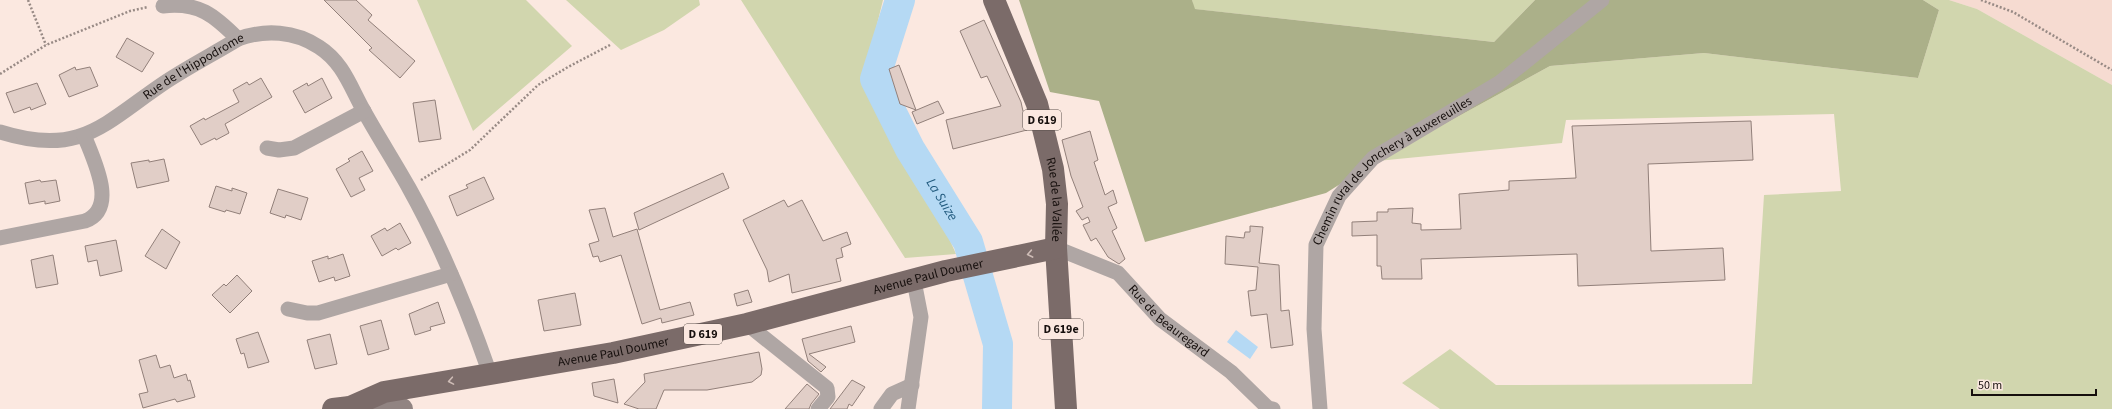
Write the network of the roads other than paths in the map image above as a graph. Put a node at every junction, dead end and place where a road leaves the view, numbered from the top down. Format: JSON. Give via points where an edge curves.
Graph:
{"nodes":[{"id":1,"x":994,"y":0,"type":"edge"},
{"id":2,"x":1602,"y":0,"type":"edge"},
{"id":3,"x":163,"y":6,"type":"road end"},
{"id":4,"x":238,"y":40,"type":"junction"},
{"id":5,"x":364,"y":111,"type":"junction"},
{"id":6,"x":0,"y":132,"type":"edge"},
{"id":7,"x":84,"y":135,"type":"junction"},
{"id":8,"x":267,"y":148,"type":"dead end"},
{"id":9,"x":0,"y":238,"type":"edge"},
{"id":10,"x":1056,"y":248,"type":"junction"},
{"id":11,"x":451,"y":274,"type":"junction"},
{"id":12,"x":914,"y":280,"type":"junction"},
{"id":13,"x":288,"y":308,"type":"dead end"},
{"id":14,"x":747,"y":324,"type":"junction"},
{"id":15,"x":490,"y":374,"type":"junction"},
{"id":16,"x":912,"y":385,"type":"junction"},
{"id":17,"x":341,"y":408,"type":"edge"},
{"id":18,"x":1316,"y":408,"type":"edge"},
{"id":19,"x":402,"y":409,"type":"edge"},
{"id":20,"x":818,"y":409,"type":"edge"},
{"id":21,"x":881,"y":409,"type":"edge"},
{"id":22,"x":908,"y":409,"type":"edge"},
{"id":23,"x":1066,"y":409,"type":"edge"},
{"id":24,"x":1273,"y":409,"type":"edge"}],
"edges":[{"from":1,"to":10,"type":"main road","name":"Rue de la Vallée","number":"D 619","via":[[1037,104],[1047,139],[1057,204]]},
{"from":2,"to":18,"type":"street","name":"Chemin rural de Jonchery à Buxereuilles","via":[[1499,83],[1372,158],[1339,196],[1316,245]]},
{"from":3,"to":4,"type":"street","via":[[187,5],[210,13]]},
{"from":4,"to":5,"type":"street","name":"Rue de l'Hippodrome","via":[[259,33],[284,33],[309,41],[341,67]]},
{"from":4,"to":7,"type":"street","name":"Rue de l'Hippodrome","via":[[168,81],[108,123]]},
{"from":5,"to":8,"type":"street","via":[[294,148]]},
{"from":5,"to":11,"type":"street","name":"Rue de l'Hippodrome","via":[[410,190]]},
{"from":6,"to":7,"type":"street","name":"Rue de l'Hippodrome","via":[[42,142]]},
{"from":7,"to":9,"type":"street","via":[[100,177],[102,193],[102,205],[94,217]]},
{"from":10,"to":12,"type":"main road","name":"Avenue Paul Doumer","number":"D 619","one_way":true},
{"from":10,"to":23,"type":"main road","name":"Rue de la Vallée","number":"D 619e"},
{"from":10,"to":24,"type":"street","name":"Rue de Beauregard","via":[[1118,273],[1160,318],[1231,372],[1268,408]]},
{"from":11,"to":13,"type":"street","via":[[318,313],[307,314]]},
{"from":11,"to":15,"type":"street","name":"Rue de l'Hippodrome"},
{"from":12,"to":14,"type":"main road","name":"Avenue Paul Doumer","number":"D 619"},
{"from":12,"to":16,"type":"street","via":[[921,317]]},
{"from":14,"to":15,"type":"main road","name":"Avenue Paul Doumer","number":"D 619","via":[[613,354]]},
{"from":14,"to":20,"type":"street","via":[[827,388],[828,397]]},
{"from":15,"to":17,"type":"main road","name":"Avenue Paul Doumer","number":"D 619","one_way":true,"via":[[384,392]]},
{"from":16,"to":21,"type":"street","via":[[892,394]]},
{"from":16,"to":22,"type":"street"},
{"from":17,"to":19,"type":"main road"}]}
